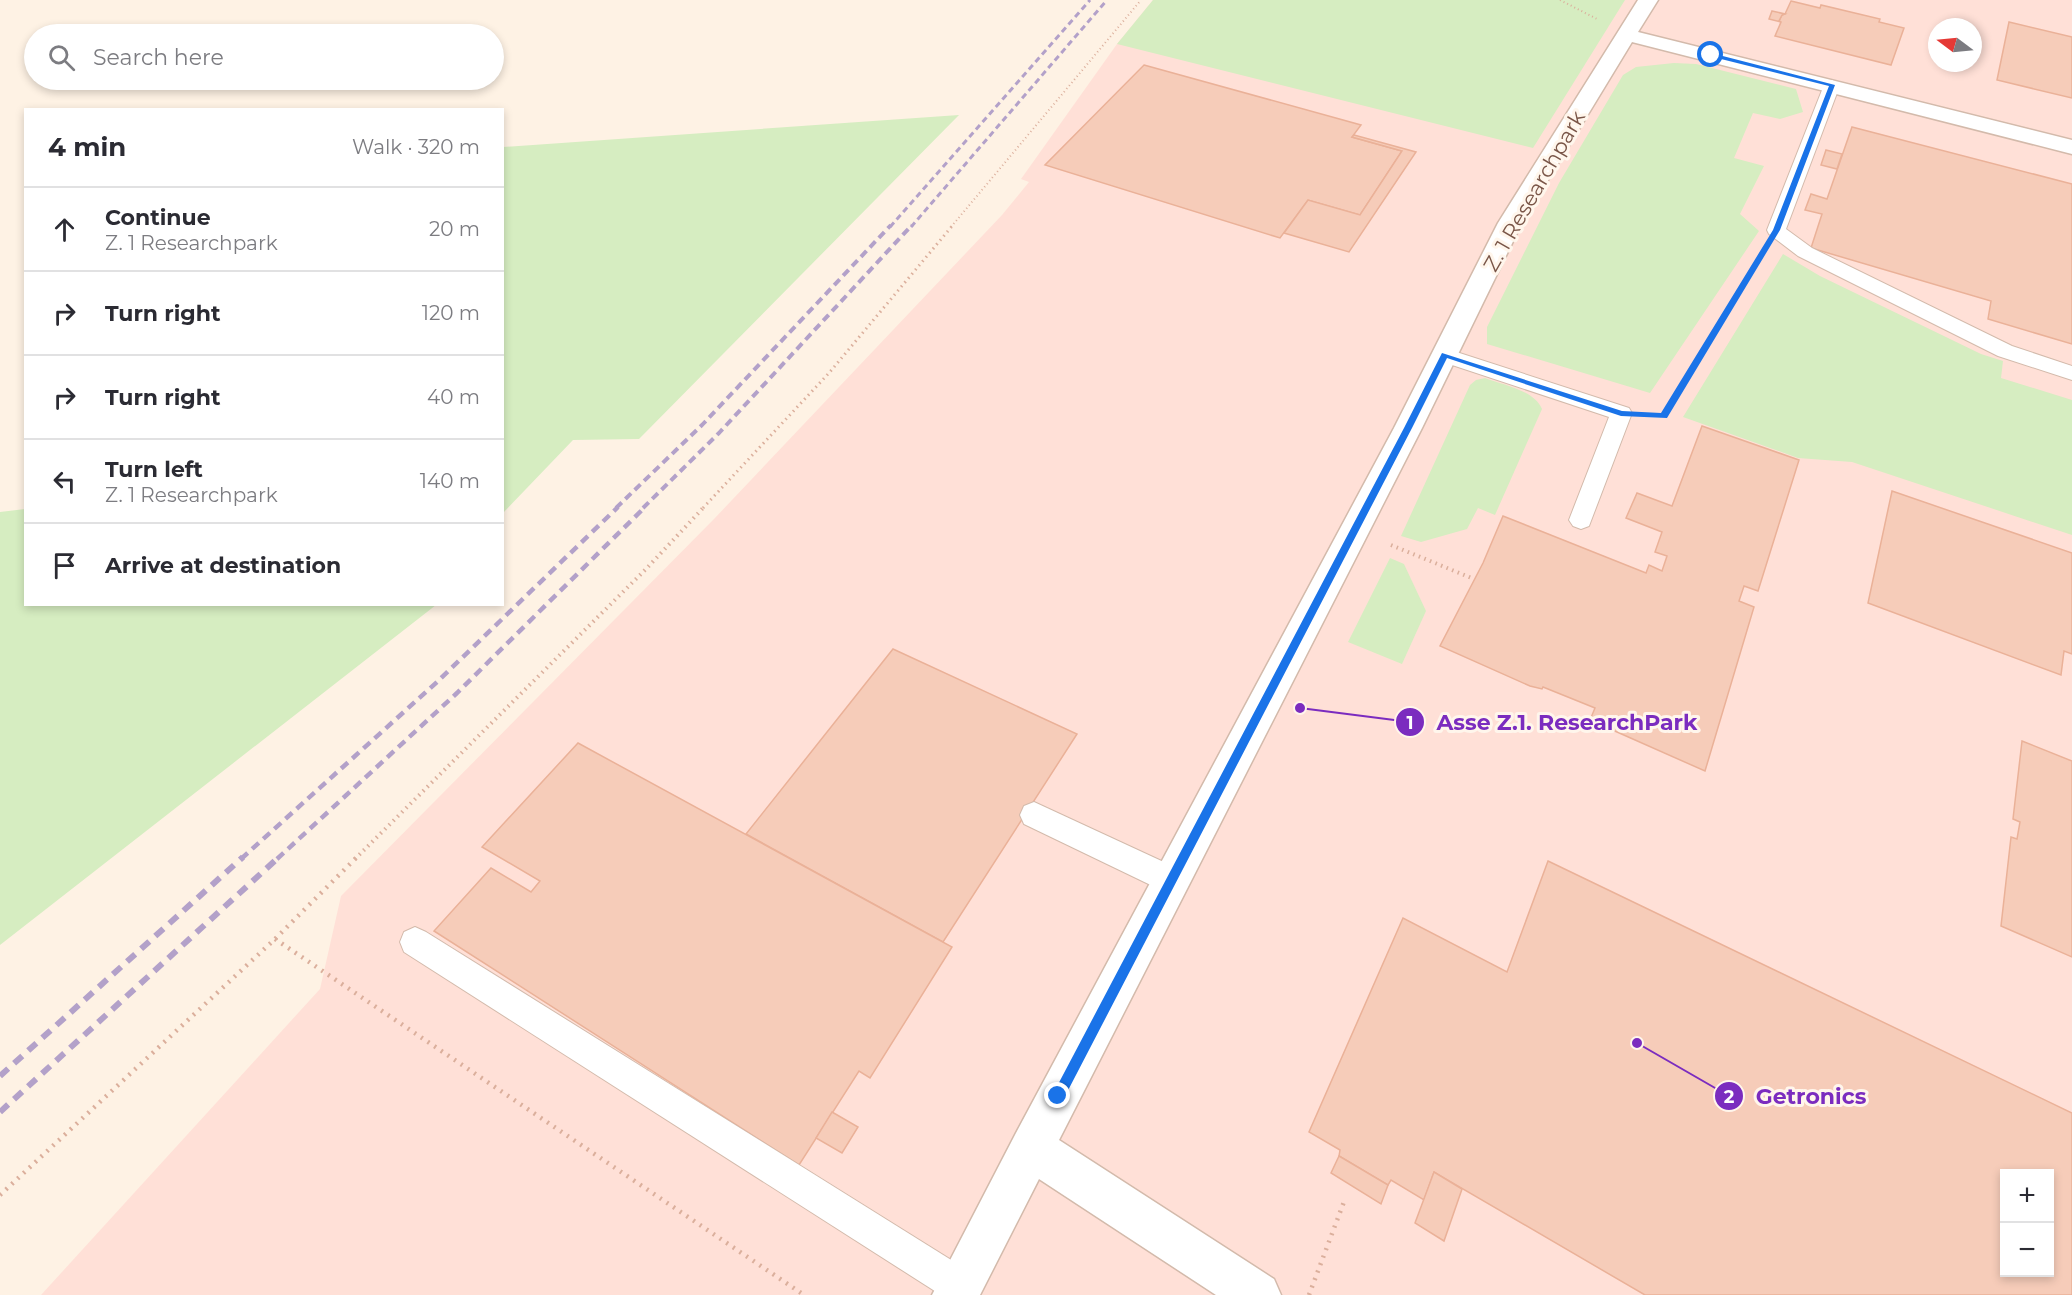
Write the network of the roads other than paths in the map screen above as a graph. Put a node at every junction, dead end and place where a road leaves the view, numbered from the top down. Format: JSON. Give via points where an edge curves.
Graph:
{"nodes":[{"id":1,"x":1648,"y":0,"type":"edge"},
{"id":2,"x":1627,"y":35,"type":"junction"},
{"id":3,"x":1832,"y":85,"type":"junction"},
{"id":4,"x":2072,"y":147,"type":"edge"},
{"id":5,"x":1444,"y":355,"type":"junction"},
{"id":6,"x":2072,"y":373,"type":"edge"},
{"id":7,"x":1581,"y":520,"type":"dead end"},
{"id":8,"x":1034,"y":815,"type":"dead end"},
{"id":9,"x":1171,"y":880,"type":"junction"},
{"id":10,"x":415,"y":942,"type":"dead end"},
{"id":11,"x":1031,"y":1148,"type":"junction"},
{"id":12,"x":957,"y":1291,"type":"edge"},
{"id":13,"x":1258,"y":1295,"type":"edge"}],
"edges":[{"from":1,"to":2,"type":"street","name":"Z. 1 Researchpark"},
{"from":2,"to":3,"type":"street"},
{"from":2,"to":5,"type":"street","name":"Z. 1 Researchpark","via":[[1510,223]]},
{"from":3,"to":4,"type":"street"},
{"from":3,"to":6,"type":"lane","via":[[1776,230],[1805,252],[2005,351]]},
{"from":5,"to":7,"type":"lane","via":[[1621,413]]},
{"from":5,"to":9,"type":"street","name":"Z. 1 Researchpark"},
{"from":8,"to":9,"type":"lane"},
{"from":9,"to":11,"type":"street","name":"Z. 1 Researchpark"},
{"from":10,"to":12,"type":"lane"},
{"from":11,"to":12,"type":"street","name":"Z. 1 Researchpark"},
{"from":11,"to":13,"type":"street"}]}
